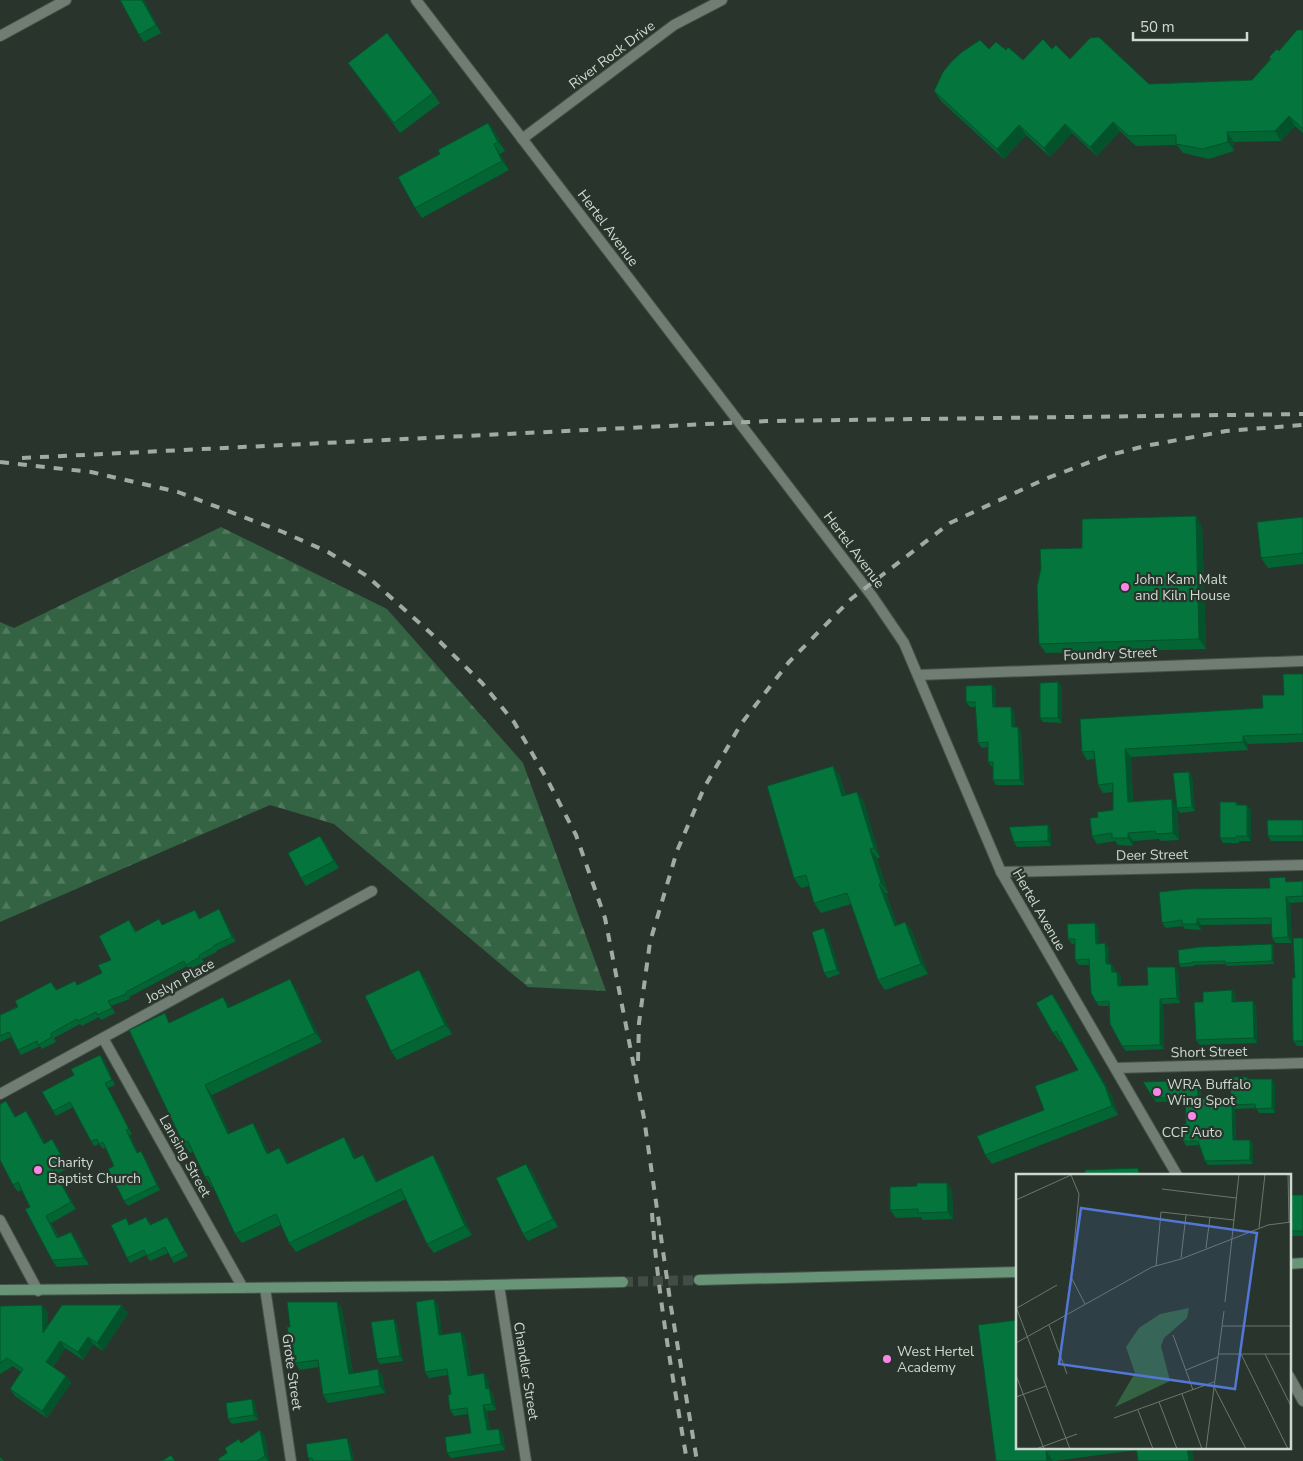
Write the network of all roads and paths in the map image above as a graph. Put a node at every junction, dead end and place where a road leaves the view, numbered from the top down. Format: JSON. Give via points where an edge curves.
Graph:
{"nodes":[{"id":1,"x":66,"y":0,"type":"edge"},
{"id":2,"x":416,"y":0,"type":"edge"},
{"id":3,"x":722,"y":0,"type":"edge"},
{"id":4,"x":0,"y":36,"type":"edge"},
{"id":5,"x":522,"y":139,"type":"junction"},
{"id":6,"x":1303,"y":661,"type":"edge"},
{"id":7,"x":918,"y":675,"type":"junction"},
{"id":8,"x":1303,"y":865,"type":"edge"},
{"id":9,"x":1001,"y":872,"type":"junction"},
{"id":10,"x":372,"y":891,"type":"dead end"},
{"id":11,"x":103,"y":1038,"type":"junction"},
{"id":12,"x":1303,"y":1063,"type":"edge"},
{"id":13,"x":1116,"y":1068,"type":"junction"},
{"id":14,"x":0,"y":1094,"type":"edge"},
{"id":15,"x":1176,"y":1174,"type":"edge"},
{"id":16,"x":0,"y":1220,"type":"edge"},
{"id":17,"x":1303,"y":1263,"type":"edge"},
{"id":18,"x":1290,"y":1264,"type":"edge"},
{"id":19,"x":1016,"y":1272,"type":"edge"},
{"id":20,"x":699,"y":1280,"type":"tunnel mouth"},
{"id":21,"x":623,"y":1282,"type":"tunnel mouth"},
{"id":22,"x":499,"y":1285,"type":"junction"},
{"id":23,"x":243,"y":1288,"type":"junction"},
{"id":24,"x":265,"y":1288,"type":"junction"},
{"id":25,"x":0,"y":1290,"type":"edge"},
{"id":26,"x":38,"y":1291,"type":"junction"},
{"id":27,"x":1290,"y":1378,"type":"edge"},
{"id":28,"x":1303,"y":1401,"type":"edge"},
{"id":29,"x":291,"y":1461,"type":"edge"},
{"id":30,"x":526,"y":1461,"type":"edge"}],
"edges":[{"from":1,"to":4,"type":"street"},
{"from":2,"to":5,"type":"street","name":"Hertel Avenue"},
{"from":3,"to":5,"type":"street","name":"River Rock Drive","via":[[674,25]]},
{"from":5,"to":7,"type":"street","name":"Hertel Avenue","via":[[872,596],[904,643]]},
{"from":6,"to":7,"type":"street","name":"Foundry Street"},
{"from":7,"to":9,"type":"street","name":"Hertel Avenue"},
{"from":8,"to":9,"type":"street","name":"Deer Street"},
{"from":9,"to":13,"type":"street","name":"Hertel Avenue"},
{"from":10,"to":11,"type":"street","name":"Joslyn Place"},
{"from":11,"to":14,"type":"street","name":"Joslyn Place"},
{"from":11,"to":23,"type":"street","name":"Lansing Street"},
{"from":12,"to":13,"type":"street","name":"Short Street"},
{"from":13,"to":15,"type":"street","name":"Hertel Avenue"},
{"from":16,"to":26,"type":"street"},
{"from":17,"to":18,"type":"main road"},
{"from":19,"to":20,"type":"main road"},
{"from":21,"to":22,"type":"main road"},
{"from":22,"to":24,"type":"main road"},
{"from":22,"to":30,"type":"street","name":"Chandler Street"},
{"from":23,"to":24,"type":"main road"},
{"from":23,"to":26,"type":"main road"},
{"from":24,"to":29,"type":"street","name":"Grote Street"},
{"from":25,"to":26,"type":"main road"},
{"from":27,"to":28,"type":"street"}]}
